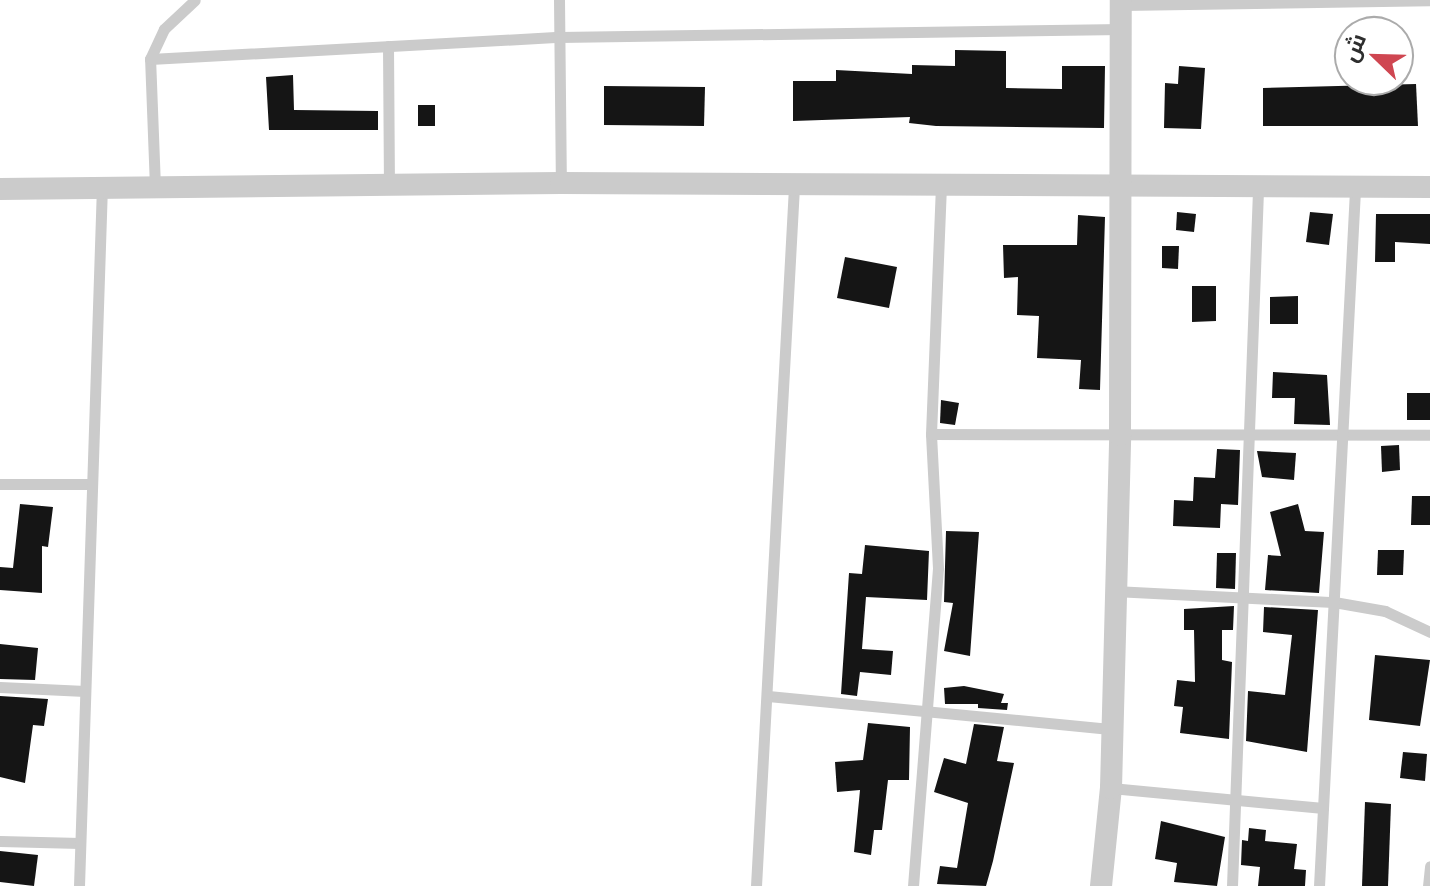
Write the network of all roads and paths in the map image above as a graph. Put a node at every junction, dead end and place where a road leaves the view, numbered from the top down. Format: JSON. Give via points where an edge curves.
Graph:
{"nodes":[{"id":1,"x":195,"y":0,"type":"edge"},
{"id":2,"x":559,"y":0,"type":"edge"},
{"id":3,"x":1430,"y":0,"type":"edge"},
{"id":4,"x":1122,"y":2,"type":"edge"},
{"id":5,"x":1123,"y":29,"type":"junction"},
{"id":6,"x":559,"y":37,"type":"junction"},
{"id":7,"x":388,"y":46,"type":"junction"},
{"id":8,"x":150,"y":59,"type":"junction"},
{"id":9,"x":561,"y":183,"type":"junction"},
{"id":10,"x":941,"y":184,"type":"junction"},
{"id":11,"x":389,"y":185,"type":"junction"},
{"id":12,"x":1125,"y":185,"type":"junction"},
{"id":13,"x":102,"y":187,"type":"junction"},
{"id":14,"x":155,"y":187,"type":"junction"},
{"id":15,"x":794,"y":187,"type":"junction"},
{"id":16,"x":1430,"y":187,"type":"edge"},
{"id":17,"x":0,"y":189,"type":"edge"},
{"id":18,"x":1355,"y":189,"type":"junction"},
{"id":19,"x":1258,"y":190,"type":"junction"},
{"id":20,"x":931,"y":434,"type":"junction"},
{"id":21,"x":1120,"y":435,"type":"junction"},
{"id":22,"x":1249,"y":435,"type":"junction"},
{"id":23,"x":1343,"y":435,"type":"junction"},
{"id":24,"x":1430,"y":435,"type":"edge"},
{"id":25,"x":0,"y":484,"type":"edge"},
{"id":26,"x":92,"y":484,"type":"junction"},
{"id":27,"x":1113,"y":591,"type":"junction"},
{"id":28,"x":1243,"y":597,"type":"junction"},
{"id":29,"x":1334,"y":602,"type":"junction"},
{"id":30,"x":1430,"y":632,"type":"edge"},
{"id":31,"x":0,"y":687,"type":"edge"},
{"id":32,"x":85,"y":691,"type":"junction"},
{"id":33,"x":768,"y":696,"type":"junction"},
{"id":34,"x":927,"y":712,"type":"junction"},
{"id":35,"x":1112,"y":729,"type":"junction"},
{"id":36,"x":1111,"y":788,"type":"junction"},
{"id":37,"x":1236,"y":796,"type":"junction"},
{"id":38,"x":1323,"y":808,"type":"junction"},
{"id":39,"x":0,"y":841,"type":"edge"},
{"id":40,"x":80,"y":843,"type":"junction"},
{"id":41,"x":1430,"y":866,"type":"edge"},
{"id":42,"x":79,"y":886,"type":"edge"},
{"id":43,"x":756,"y":886,"type":"edge"},
{"id":44,"x":913,"y":886,"type":"edge"},
{"id":45,"x":1101,"y":886,"type":"edge"},
{"id":46,"x":1232,"y":886,"type":"edge"},
{"id":47,"x":1319,"y":886,"type":"edge"},
{"id":48,"x":1428,"y":886,"type":"edge"}],
"edges":[{"from":1,"to":8,"type":"lane","via":[[164,29]]},
{"from":2,"to":6,"type":"lane"},
{"from":3,"to":4,"type":"lane"},
{"from":4,"to":5,"type":"street"},
{"from":5,"to":6,"type":"lane"},
{"from":5,"to":12,"type":"street"},
{"from":6,"to":7,"type":"lane"},
{"from":6,"to":9,"type":"lane"},
{"from":7,"to":8,"type":"lane"},
{"from":7,"to":11,"type":"lane"},
{"from":8,"to":14,"type":"lane"},
{"from":9,"to":11,"type":"street"},
{"from":9,"to":15,"type":"street"},
{"from":10,"to":12,"type":"street"},
{"from":10,"to":15,"type":"street"},
{"from":10,"to":20,"type":"lane"},
{"from":11,"to":14,"type":"street"},
{"from":12,"to":19,"type":"street"},
{"from":12,"to":21,"type":"street"},
{"from":13,"to":14,"type":"street"},
{"from":13,"to":17,"type":"street"},
{"from":13,"to":26,"type":"lane"},
{"from":15,"to":33,"type":"lane"},
{"from":16,"to":18,"type":"street"},
{"from":18,"to":19,"type":"street"},
{"from":18,"to":23,"type":"lane"},
{"from":19,"to":22,"type":"lane"},
{"from":20,"to":21,"type":"lane"},
{"from":20,"to":34,"type":"lane","via":[[938,568]]},
{"from":21,"to":22,"type":"lane"},
{"from":21,"to":27,"type":"street"},
{"from":22,"to":23,"type":"lane"},
{"from":22,"to":28,"type":"lane"},
{"from":23,"to":24,"type":"lane"},
{"from":23,"to":29,"type":"lane"},
{"from":25,"to":26,"type":"lane"},
{"from":26,"to":32,"type":"lane"},
{"from":27,"to":28,"type":"lane"},
{"from":27,"to":35,"type":"street"},
{"from":28,"to":29,"type":"lane"},
{"from":28,"to":37,"type":"lane"},
{"from":29,"to":30,"type":"lane","via":[[1385,611]]},
{"from":29,"to":38,"type":"lane"},
{"from":31,"to":32,"type":"lane"},
{"from":32,"to":40,"type":"lane"},
{"from":33,"to":34,"type":"lane"},
{"from":33,"to":43,"type":"lane"},
{"from":34,"to":35,"type":"lane"},
{"from":34,"to":44,"type":"lane"},
{"from":35,"to":36,"type":"street"},
{"from":36,"to":37,"type":"lane"},
{"from":36,"to":45,"type":"street"},
{"from":37,"to":38,"type":"lane"},
{"from":37,"to":46,"type":"lane"},
{"from":38,"to":47,"type":"lane"},
{"from":39,"to":40,"type":"lane"},
{"from":40,"to":42,"type":"lane"},
{"from":41,"to":48,"type":"lane"}]}
